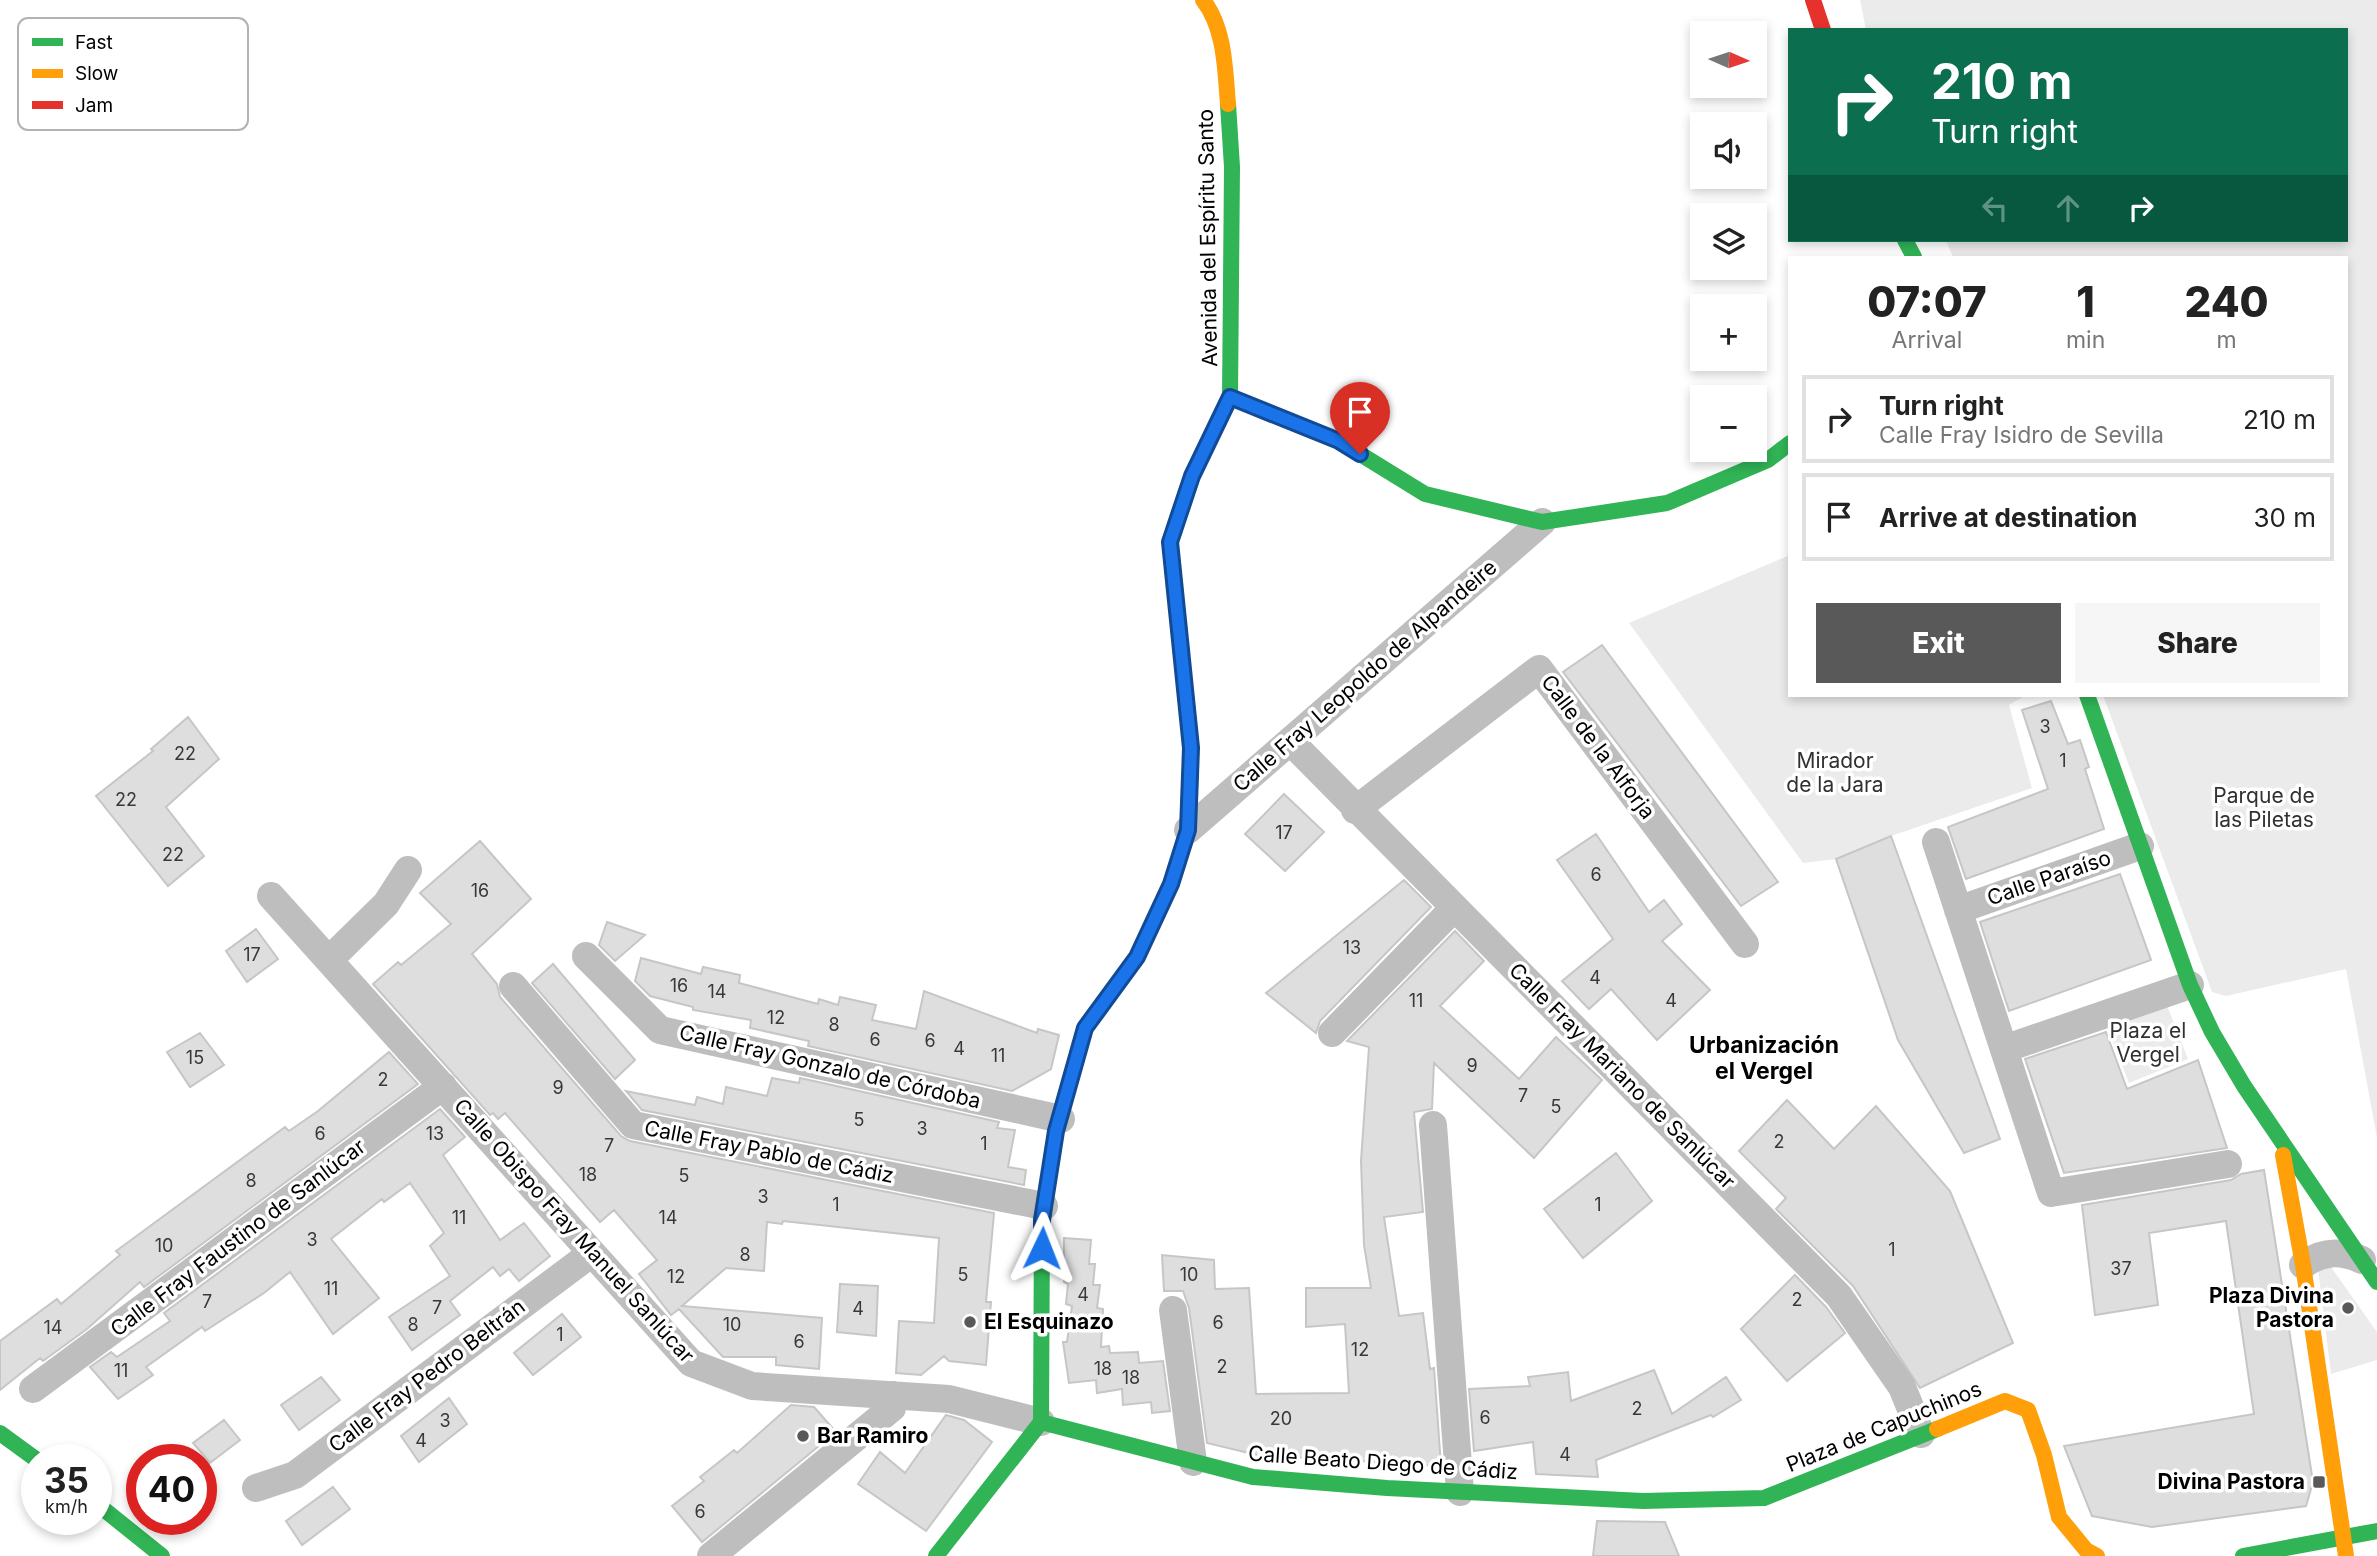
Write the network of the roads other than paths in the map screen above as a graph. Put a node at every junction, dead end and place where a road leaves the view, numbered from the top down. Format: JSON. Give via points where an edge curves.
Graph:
{"nodes":[{"id":1,"x":1203,"y":0,"type":"edge"},
{"id":2,"x":1813,"y":0,"type":"edge"},
{"id":3,"x":1822,"y":28,"type":"edge"},
{"id":4,"x":1230,"y":397,"type":"junction"},
{"id":5,"x":1788,"y":445,"type":"edge"},
{"id":6,"x":1542,"y":522,"type":"junction"},
{"id":7,"x":2088,"y":697,"type":"edge"},
{"id":8,"x":1290,"y":741,"type":"junction"},
{"id":9,"x":1355,"y":810,"type":"junction"},
{"id":10,"x":1188,"y":830,"type":"junction"},
{"id":11,"x":1936,"y":842,"type":"dead end"},
{"id":12,"x":2140,"y":846,"type":"junction"},
{"id":13,"x":408,"y":870,"type":"dead end"},
{"id":14,"x":271,"y":896,"type":"dead end"},
{"id":15,"x":1454,"y":908,"type":"junction"},
{"id":16,"x":1958,"y":910,"type":"junction"},
{"id":17,"x":1745,"y":944,"type":"dead end"},
{"id":18,"x":586,"y":956,"type":"dead end"},
{"id":19,"x":329,"y":960,"type":"junction"},
{"id":20,"x":2190,"y":985,"type":"junction"},
{"id":21,"x":513,"y":986,"type":"dead end"},
{"id":22,"x":1332,"y":1033,"type":"dead end"},
{"id":23,"x":2004,"y":1049,"type":"junction"},
{"id":24,"x":443,"y":1086,"type":"junction"},
{"id":25,"x":1061,"y":1119,"type":"junction"},
{"id":26,"x":1433,"y":1125,"type":"dead end"},
{"id":27,"x":2279,"y":1135,"type":"junction"},
{"id":28,"x":2228,"y":1164,"type":"dead end"},
{"id":29,"x":1044,"y":1206,"type":"junction"},
{"id":30,"x":592,"y":1253,"type":"junction"},
{"id":31,"x":2303,"y":1265,"type":"junction"},
{"id":32,"x":2369,"y":1271,"type":"edge"},
{"id":33,"x":1173,"y":1310,"type":"dead end"},
{"id":34,"x":33,"y":1389,"type":"dead end"},
{"id":35,"x":894,"y":1395,"type":"junction"},
{"id":36,"x":1041,"y":1422,"type":"junction"},
{"id":37,"x":0,"y":1433,"type":"edge"},
{"id":38,"x":1921,"y":1434,"type":"junction"},
{"id":39,"x":21,"y":1448,"type":"edge"},
{"id":40,"x":1193,"y":1462,"type":"junction"},
{"id":41,"x":256,"y":1488,"type":"dead end"},
{"id":42,"x":1460,"y":1492,"type":"junction"},
{"id":43,"x":1643,"y":1501,"type":"joint"},
{"id":44,"x":112,"y":1516,"type":"edge"},
{"id":45,"x":2377,"y":1531,"type":"edge"},
{"id":46,"x":2343,"y":1537,"type":"junction"},
{"id":47,"x":2091,"y":1553,"type":"edge"},
{"id":48,"x":162,"y":1556,"type":"edge"},
{"id":49,"x":711,"y":1556,"type":"edge"},
{"id":50,"x":936,"y":1556,"type":"edge"},
{"id":51,"x":2243,"y":1556,"type":"edge"},
{"id":52,"x":2346,"y":1556,"type":"edge"}],
"edges":[{"from":1,"to":4,"type":"street","name":"Avenida del Espíritu Santo","via":[[1215,15],[1225,64],[1232,167]]},
{"from":2,"to":3,"type":"street"},
{"from":4,"to":6,"type":"street","via":[[1339,441],[1425,494]]},
{"from":4,"to":10,"type":"street","via":[[1192,476],[1170,542],[1191,748]]},
{"from":5,"to":6,"type":"street","via":[[1768,460],[1667,503]]},
{"from":6,"to":8,"type":"street","name":"Calle Fray Leopoldo de Alpandeire"},
{"from":7,"to":12,"type":"street"},
{"from":8,"to":9,"type":"street","name":"Calle Fray Mariano de Sanlúcar"},
{"from":8,"to":10,"type":"street","name":"Calle Fray Leopoldo de Alpandeire"},
{"from":9,"to":15,"type":"street","name":"Calle Fray Mariano de Sanlúcar"},
{"from":9,"to":17,"type":"street","name":"Calle de la Alforja","via":[[1539,669]]},
{"from":10,"to":25,"type":"street","via":[[1171,884],[1137,957],[1085,1028]]},
{"from":11,"to":16,"type":"street"},
{"from":12,"to":16,"type":"street","name":"Calle Paraíso"},
{"from":12,"to":20,"type":"street"},
{"from":13,"to":19,"type":"street","via":[[386,904]]},
{"from":14,"to":19,"type":"street","name":"Calle Obispo Fray Manuel Sanlúcar"},
{"from":15,"to":22,"type":"street"},
{"from":15,"to":38,"type":"street","name":"Calle Fray Mariano de Sanlúcar","via":[[1839,1296],[1902,1387]]},
{"from":16,"to":23,"type":"street"},
{"from":18,"to":25,"type":"street","name":"Calle Fray Gonzalo de Córdoba","via":[[660,1030]]},
{"from":19,"to":24,"type":"street","name":"Calle Obispo Fray Manuel Sanlúcar"},
{"from":20,"to":23,"type":"street"},
{"from":20,"to":27,"type":"street","via":[[2244,1087]]},
{"from":21,"to":29,"type":"street","name":"Calle Fray Pablo de Cádiz","via":[[633,1125]]},
{"from":23,"to":28,"type":"street","via":[[2051,1193]]},
{"from":24,"to":30,"type":"street","name":"Calle Obispo Fray Manuel Sanlúcar"},
{"from":24,"to":34,"type":"street","name":"Calle Fray Faustino de Sanlúcar"},
{"from":25,"to":29,"type":"street"},
{"from":26,"to":42,"type":"street"},
{"from":27,"to":31,"type":"street"},
{"from":27,"to":32,"type":"street"},
{"from":29,"to":36,"type":"street"},
{"from":30,"to":35,"type":"street","name":"Calle Obispo Fray Manuel Sanlúcar","via":[[691,1363],[752,1386]]},
{"from":30,"to":41,"type":"street","name":"Calle Fray Pedro Beltrán","via":[[295,1475]]},
{"from":31,"to":32,"type":"street","via":[[2316,1255],[2348,1253]]},
{"from":31,"to":46,"type":"street"},
{"from":33,"to":40,"type":"street"},
{"from":35,"to":36,"type":"street","name":"Calle Obispo Fray Manuel Sanlúcar","via":[[948,1399]]},
{"from":35,"to":49,"type":"street","via":[[892,1408]]},
{"from":36,"to":40,"type":"street","name":"Calle Beato Diego de Cádiz"},
{"from":36,"to":50,"type":"street"},
{"from":37,"to":39,"type":"street"},
{"from":38,"to":43,"type":"street","name":"Plaza de Capuchinos","via":[[1764,1498]]},
{"from":38,"to":47,"type":"street","name":"Plaza de Capuchinos","via":[[2005,1401],[2028,1410],[2059,1517]]},
{"from":40,"to":42,"type":"street","name":"Calle Beato Diego de Cádiz","via":[[1253,1477]]},
{"from":42,"to":43,"type":"street","name":"Calle Beato Diego de Cádiz"},
{"from":44,"to":48,"type":"street"},
{"from":45,"to":46,"type":"street"},
{"from":46,"to":51,"type":"street"},
{"from":46,"to":52,"type":"street"}]}
